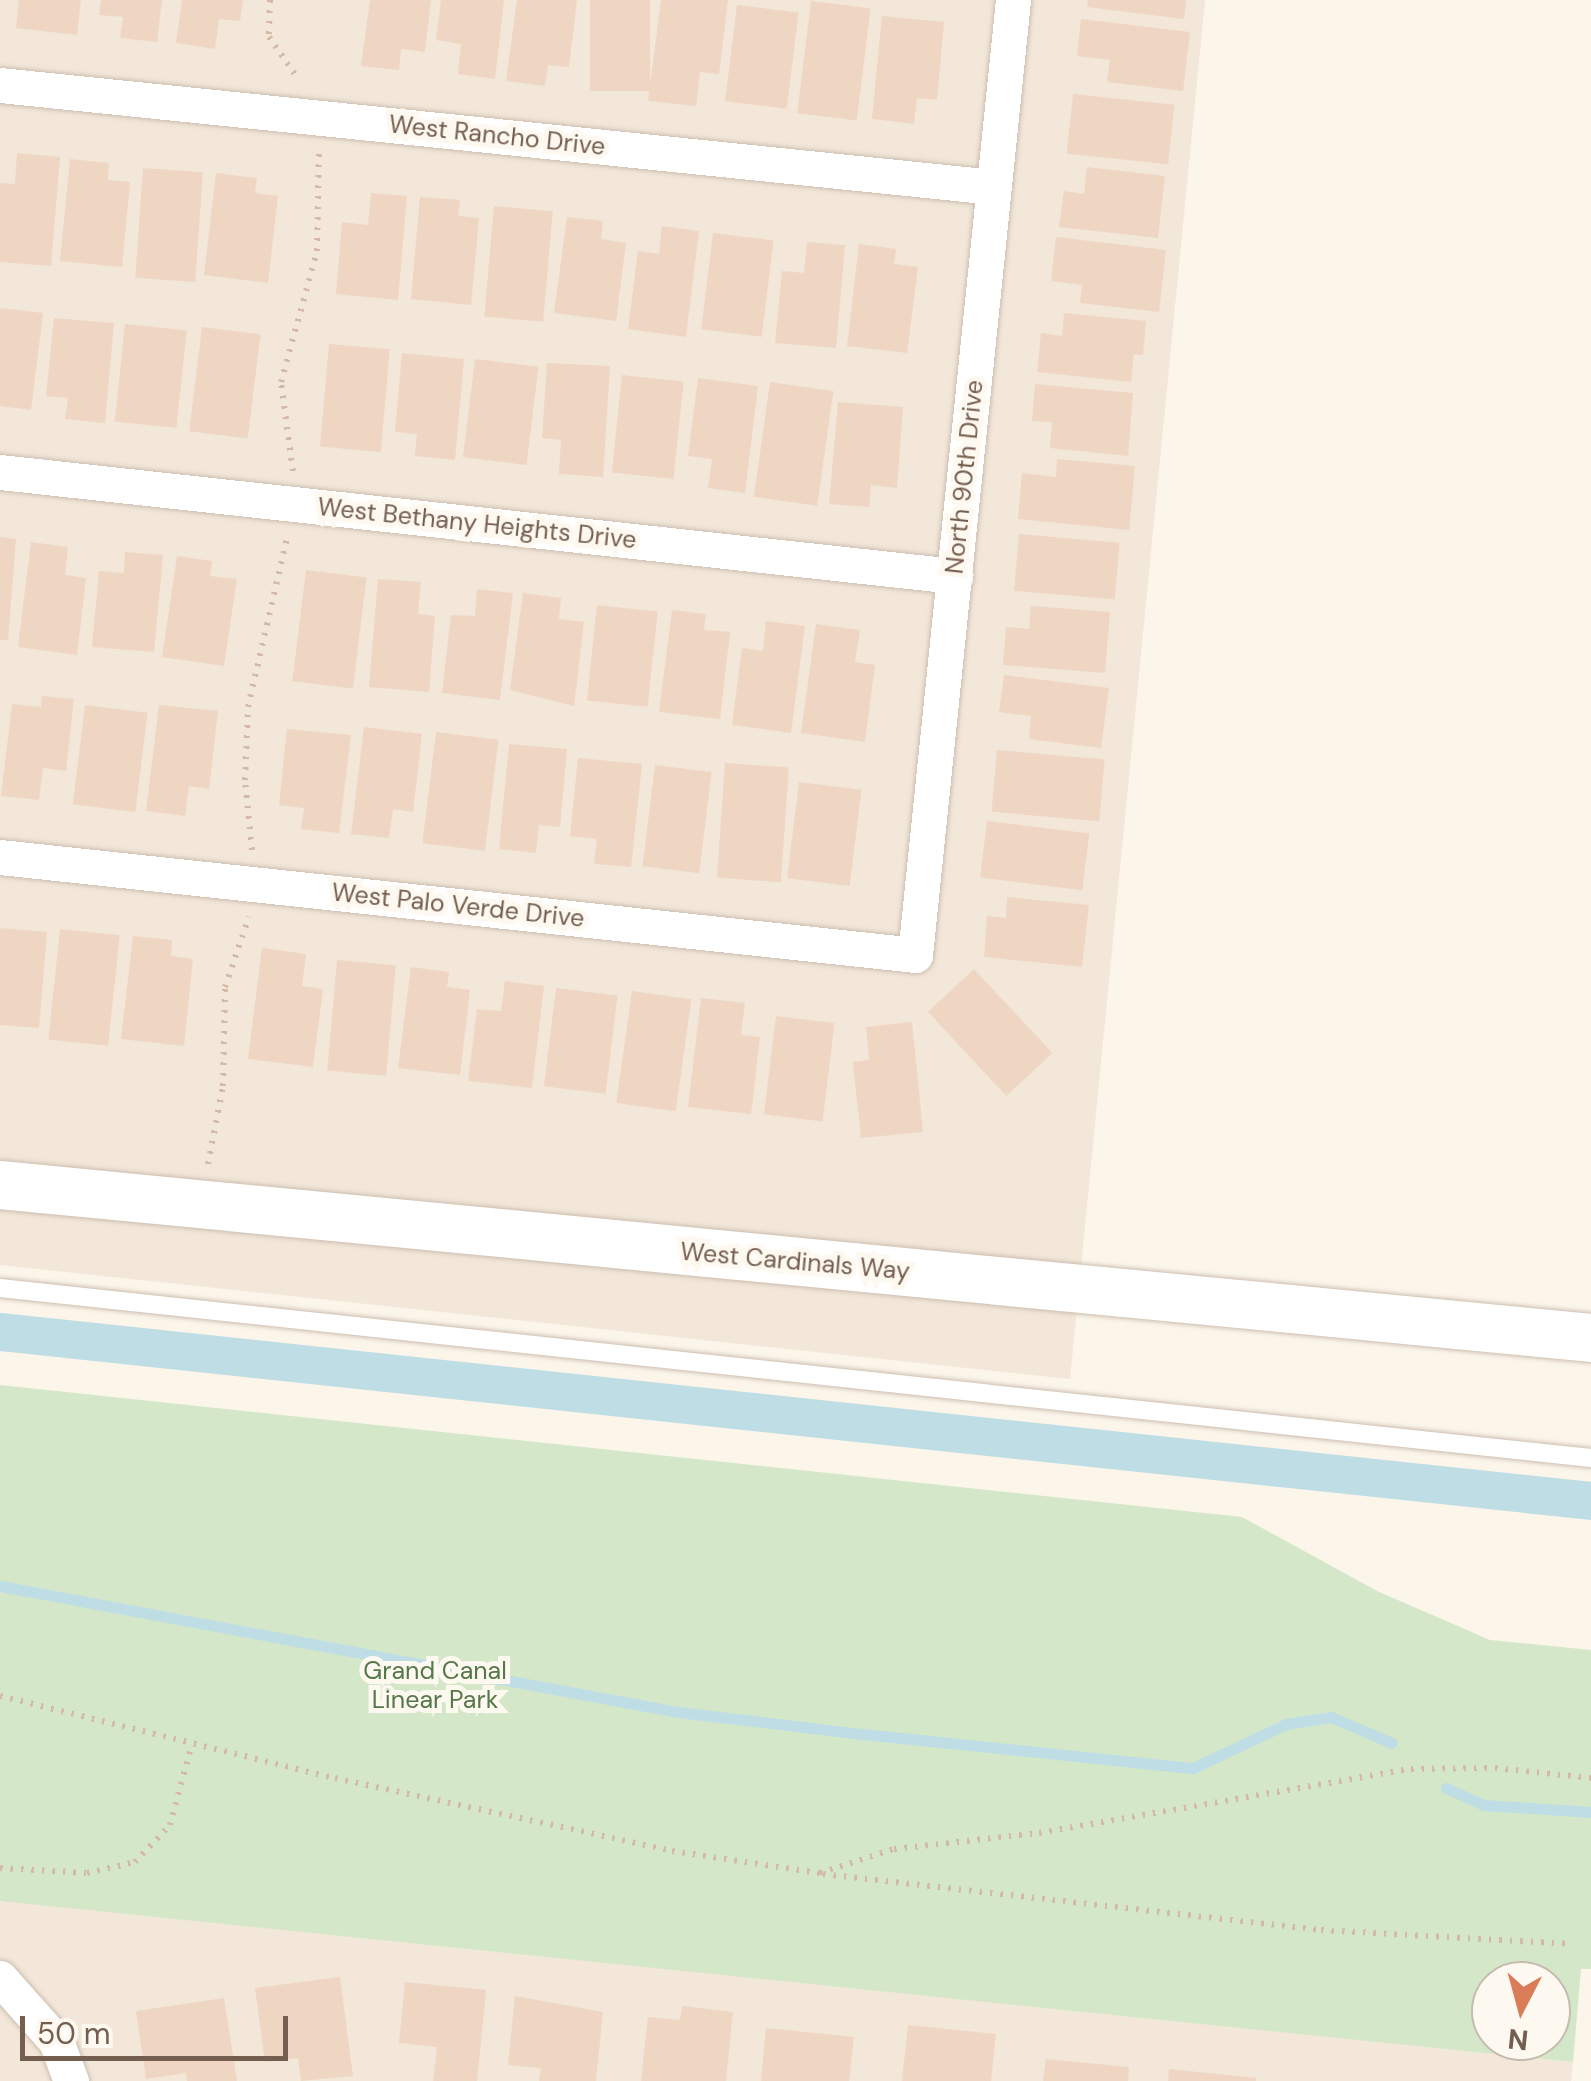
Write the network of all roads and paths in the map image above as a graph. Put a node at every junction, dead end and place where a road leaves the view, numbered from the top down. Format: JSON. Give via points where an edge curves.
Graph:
{"nodes":[{"id":1,"x":270,"y":0,"type":"edge"},
{"id":2,"x":1013,"y":0,"type":"edge"},
{"id":3,"x":0,"y":85,"type":"edge"},
{"id":4,"x":310,"y":117,"type":"junction"},
{"id":5,"x":994,"y":187,"type":"junction"},
{"id":6,"x":0,"y":472,"type":"edge"},
{"id":7,"x":291,"y":504,"type":"junction"},
{"id":8,"x":955,"y":576,"type":"junction"},
{"id":9,"x":0,"y":857,"type":"edge"},
{"id":10,"x":251,"y":884,"type":"junction"},
{"id":11,"x":916,"y":954,"type":"joint"},
{"id":12,"x":0,"y":1185,"type":"edge"},
{"id":13,"x":204,"y":1205,"type":"junction"},
{"id":14,"x":0,"y":1288,"type":"edge"},
{"id":15,"x":1591,"y":1338,"type":"edge"},
{"id":16,"x":1591,"y":1458,"type":"edge"},
{"id":17,"x":0,"y":1696,"type":"edge"},
{"id":18,"x":191,"y":1746,"type":"junction"},
{"id":19,"x":1591,"y":1778,"type":"edge"},
{"id":20,"x":0,"y":1868,"type":"edge"},
{"id":21,"x":820,"y":1874,"type":"junction"},
{"id":22,"x":1573,"y":1944,"type":"dead end"},
{"id":23,"x":0,"y":1978,"type":"edge"},
{"id":24,"x":71,"y":2081,"type":"edge"}],
"edges":[{"from":1,"to":4,"type":"path","via":[[269,37],[293,66]]},
{"from":2,"to":5,"type":"street","name":"North 90th Drive"},
{"from":3,"to":4,"type":"street","name":"West Rancho Drive"},
{"from":4,"to":5,"type":"street","name":"West Rancho Drive"},
{"from":4,"to":7,"type":"path","via":[[320,152],[317,251],[282,382]]},
{"from":5,"to":8,"type":"street","name":"North 90th Drive"},
{"from":6,"to":7,"type":"street","name":"West Bethany Heights Drive"},
{"from":7,"to":8,"type":"street","name":"West Bethany Heights Drive"},
{"from":7,"to":10,"type":"path","via":[[282,577],[248,708]]},
{"from":8,"to":11,"type":"street","name":"North 90th Drive"},
{"from":9,"to":10,"type":"street","name":"West Palo Verde Drive"},
{"from":10,"to":11,"type":"street","name":"West Palo Verde Drive"},
{"from":10,"to":13,"type":"path","via":[[250,914],[226,987],[222,1086]]},
{"from":12,"to":13,"type":"main road","name":"West Cardinals Way"},
{"from":13,"to":15,"type":"main road","name":"West Cardinals Way"},
{"from":14,"to":16,"type":"lane"},
{"from":17,"to":18,"type":"path"},
{"from":18,"to":20,"type":"path","via":[[170,1825],[134,1862],[88,1873]]},
{"from":18,"to":21,"type":"path","via":[[672,1851]]},
{"from":19,"to":21,"type":"path","via":[[1411,1768],[1039,1833],[894,1849],[856,1856]]},
{"from":21,"to":22,"type":"path","via":[[1321,1930]]},
{"from":23,"to":24,"type":"street","via":[[56,2041]]}]}
